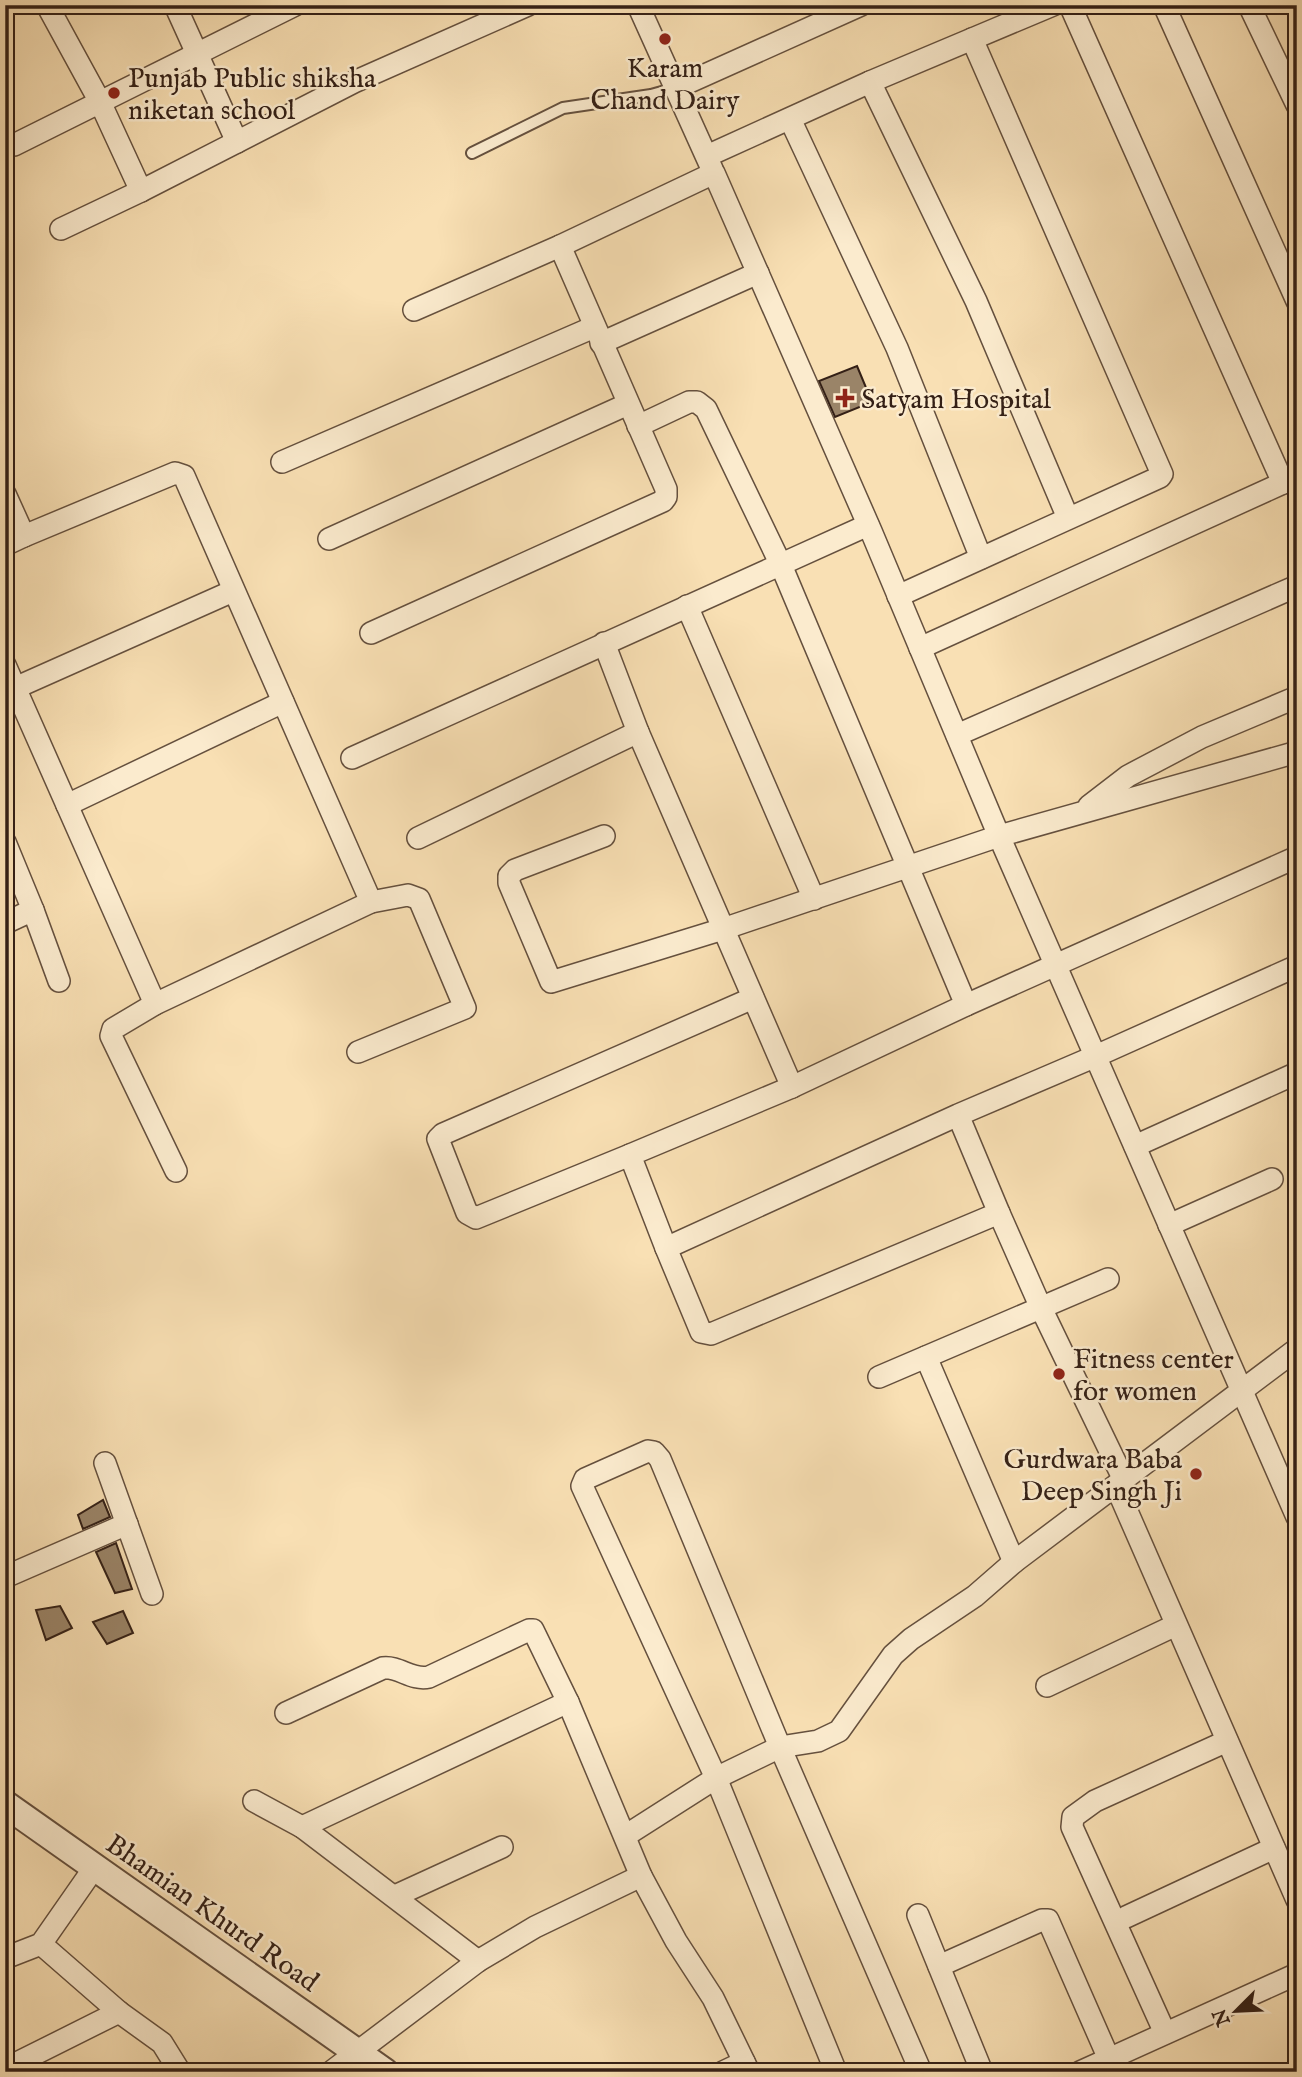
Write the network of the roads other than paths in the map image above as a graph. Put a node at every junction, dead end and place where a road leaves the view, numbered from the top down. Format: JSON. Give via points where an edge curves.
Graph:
{"nodes":[{"id":1,"x":47,"y":5,"type":"edge"},
{"id":2,"x":175,"y":5,"type":"edge"},
{"id":3,"x":295,"y":5,"type":"edge"},
{"id":4,"x":528,"y":5,"type":"edge"},
{"id":5,"x":639,"y":5,"type":"edge"},
{"id":6,"x":862,"y":5,"type":"edge"},
{"id":7,"x":1053,"y":5,"type":"edge"},
{"id":8,"x":1070,"y":5,"type":"edge"},
{"id":9,"x":1164,"y":5,"type":"edge"},
{"id":10,"x":1249,"y":5,"type":"edge"},
{"id":11,"x":972,"y":39,"type":"junction"},
{"id":12,"x":197,"y":54,"type":"junction"},
{"id":13,"x":870,"y":82,"type":"junction"},
{"id":14,"x":676,"y":88,"type":"junction"},
{"id":15,"x":100,"y":102,"type":"junction"},
{"id":16,"x":1297,"y":105,"type":"edge"},
{"id":17,"x":790,"y":119,"type":"junction"},
{"id":18,"x":237,"y":142,"type":"junction"},
{"id":19,"x":14,"y":145,"type":"dead end"},
{"id":20,"x":472,"y":153,"type":"dead end"},
{"id":21,"x":710,"y":165,"type":"junction"},
{"id":22,"x":141,"y":191,"type":"junction"},
{"id":23,"x":61,"y":229,"type":"dead end"},
{"id":24,"x":560,"y":246,"type":"junction"},
{"id":25,"x":758,"y":273,"type":"junction"},
{"id":26,"x":1297,"y":301,"type":"edge"},
{"id":27,"x":414,"y":310,"type":"dead end"},
{"id":28,"x":598,"y":335,"type":"junction"},
{"id":29,"x":628,"y":404,"type":"junction"},
{"id":30,"x":638,"y":426,"type":"junction"},
{"id":31,"x":282,"y":462,"type":"dead end"},
{"id":32,"x":1290,"y":480,"type":"edge"},
{"id":33,"x":5,"y":494,"type":"edge"},
{"id":34,"x":1068,"y":518,"type":"junction"},
{"id":35,"x":868,"y":525,"type":"junction"},
{"id":36,"x":329,"y":539,"type":"dead end"},
{"id":37,"x":15,"y":540,"type":"edge"},
{"id":38,"x":981,"y":558,"type":"junction"},
{"id":39,"x":781,"y":565,"type":"junction"},
{"id":40,"x":1297,"y":586,"type":"edge"},
{"id":41,"x":233,"y":591,"type":"junction"},
{"id":42,"x":898,"y":596,"type":"junction"},
{"id":43,"x":687,"y":606,"type":"junction"},
{"id":44,"x":371,"y":633,"type":"dead end"},
{"id":45,"x":604,"y":643,"type":"junction"},
{"id":46,"x":920,"y":648,"type":"junction"},
{"id":47,"x":5,"y":665,"type":"edge"},
{"id":48,"x":15,"y":688,"type":"junction"},
{"id":49,"x":1297,"y":697,"type":"edge"},
{"id":50,"x":283,"y":702,"type":"junction"},
{"id":51,"x":638,"y":732,"type":"junction"},
{"id":52,"x":957,"y":735,"type":"junction"},
{"id":53,"x":1297,"y":752,"type":"edge"},
{"id":54,"x":352,"y":758,"type":"dead end"},
{"id":55,"x":67,"y":805,"type":"junction"},
{"id":56,"x":1079,"y":813,"type":"junction"},
{"id":57,"x":604,"y":836,"type":"dead end"},
{"id":58,"x":999,"y":836,"type":"junction"},
{"id":59,"x":418,"y":838,"type":"dead end"},
{"id":60,"x":5,"y":842,"type":"edge"},
{"id":61,"x":1297,"y":857,"type":"edge"},
{"id":62,"x":908,"y":866,"type":"junction"},
{"id":63,"x":814,"y":899,"type":"junction"},
{"id":64,"x":371,"y":902,"type":"junction"},
{"id":65,"x":33,"y":910,"type":"junction"},
{"id":66,"x":5,"y":923,"type":"edge"},
{"id":67,"x":723,"y":929,"type":"junction"},
{"id":68,"x":1297,"y":966,"type":"edge"},
{"id":69,"x":1056,"y":967,"type":"junction"},
{"id":70,"x":60,"y":981,"type":"dead end"},
{"id":71,"x":753,"y":998,"type":"junction"},
{"id":72,"x":155,"y":1004,"type":"junction"},
{"id":73,"x":966,"y":1005,"type":"junction"},
{"id":74,"x":358,"y":1052,"type":"dead end"},
{"id":75,"x":1096,"y":1056,"type":"junction"},
{"id":76,"x":1297,"y":1073,"type":"edge"},
{"id":77,"x":792,"y":1087,"type":"junction"},
{"id":78,"x":958,"y":1115,"type":"junction"},
{"id":79,"x":1135,"y":1146,"type":"junction"},
{"id":80,"x":630,"y":1155,"type":"junction"},
{"id":81,"x":176,"y":1171,"type":"dead end"},
{"id":82,"x":1272,"y":1179,"type":"dead end"},
{"id":83,"x":999,"y":1213,"type":"junction"},
{"id":84,"x":1170,"y":1225,"type":"junction"},
{"id":85,"x":666,"y":1248,"type":"junction"},
{"id":86,"x":1108,"y":1279,"type":"dead end"},
{"id":87,"x":1041,"y":1308,"type":"junction"},
{"id":88,"x":1297,"y":1349,"type":"edge"},
{"id":89,"x":926,"y":1356,"type":"junction"},
{"id":90,"x":879,"y":1377,"type":"dead end"},
{"id":91,"x":1243,"y":1392,"type":"junction"},
{"id":92,"x":105,"y":1463,"type":"dead end"},
{"id":93,"x":1120,"y":1483,"type":"junction"},
{"id":94,"x":1297,"y":1517,"type":"edge"},
{"id":95,"x":127,"y":1524,"type":"junction"},
{"id":96,"x":1014,"y":1562,"type":"junction"},
{"id":97,"x":5,"y":1577,"type":"edge"},
{"id":98,"x":152,"y":1594,"type":"dead end"},
{"id":99,"x":1177,"y":1625,"type":"junction"},
{"id":100,"x":1046,"y":1686,"type":"dead end"},
{"id":101,"x":568,"y":1702,"type":"junction"},
{"id":102,"x":286,"y":1713,"type":"dead end"},
{"id":103,"x":1227,"y":1741,"type":"junction"},
{"id":104,"x":780,"y":1747,"type":"junction"},
{"id":105,"x":716,"y":1778,"type":"junction"},
{"id":106,"x":254,"y":1801,"type":"dead end"},
{"id":107,"x":5,"y":1804,"type":"edge"},
{"id":108,"x":302,"y":1827,"type":"junction"},
{"id":109,"x":625,"y":1836,"type":"junction"},
{"id":110,"x":502,"y":1847,"type":"dead end"},
{"id":111,"x":1274,"y":1848,"type":"junction"},
{"id":112,"x":94,"y":1868,"type":"junction"},
{"id":113,"x":641,"y":1876,"type":"junction"},
{"id":114,"x":395,"y":1896,"type":"junction"},
{"id":115,"x":1297,"y":1900,"type":"edge"},
{"id":116,"x":918,"y":1915,"type":"dead end"},
{"id":117,"x":1126,"y":1917,"type":"dead end"},
{"id":118,"x":41,"y":1944,"type":"junction"},
{"id":119,"x":5,"y":1958,"type":"edge"},
{"id":120,"x":478,"y":1961,"type":"junction"},
{"id":121,"x":939,"y":1966,"type":"junction"},
{"id":122,"x":1297,"y":1974,"type":"edge"},
{"id":123,"x":119,"y":2011,"type":"junction"},
{"id":124,"x":1166,"y":2033,"type":"junction"},
{"id":125,"x":358,"y":2052,"type":"junction"},
{"id":126,"x":1109,"y":2059,"type":"junction"},
{"id":127,"x":746,"y":2067,"type":"edge"},
{"id":128,"x":5,"y":2069,"type":"edge"},
{"id":129,"x":180,"y":2072,"type":"edge"},
{"id":130,"x":331,"y":2072,"type":"edge"},
{"id":131,"x":385,"y":2072,"type":"edge"},
{"id":132,"x":723,"y":2072,"type":"edge"},
{"id":133,"x":836,"y":2072,"type":"edge"},
{"id":134,"x":920,"y":2072,"type":"edge"},
{"id":135,"x":982,"y":2072,"type":"edge"},
{"id":136,"x":1080,"y":2072,"type":"edge"}],
"edges":[{"from":1,"to":15,"type":"street"},
{"from":2,"to":12,"type":"street"},
{"from":3,"to":12,"type":"street"},
{"from":4,"to":18,"type":"street","via":[[354,82]]},
{"from":5,"to":14,"type":"street"},
{"from":6,"to":14,"type":"street"},
{"from":7,"to":11,"type":"street"},
{"from":8,"to":32,"type":"street"},
{"from":9,"to":26,"type":"street"},
{"from":10,"to":16,"type":"street"},
{"from":11,"to":13,"type":"street"},
{"from":11,"to":34,"type":"street","via":[[1162,471],[1160,477]]},
{"from":12,"to":15,"type":"street"},
{"from":12,"to":18,"type":"street"},
{"from":13,"to":17,"type":"street"},
{"from":13,"to":34,"type":"street","via":[[976,301]]},
{"from":14,"to":20,"type":"lane","via":[[563,108]]},
{"from":14,"to":21,"type":"street"},
{"from":15,"to":19,"type":"street"},
{"from":15,"to":22,"type":"street"},
{"from":17,"to":21,"type":"street"},
{"from":17,"to":38,"type":"street","via":[[897,348]]},
{"from":18,"to":22,"type":"street"},
{"from":21,"to":24,"type":"street"},
{"from":21,"to":25,"type":"street"},
{"from":22,"to":23,"type":"street"},
{"from":24,"to":27,"type":"street"},
{"from":24,"to":28,"type":"street"},
{"from":25,"to":28,"type":"street"},
{"from":25,"to":35,"type":"street"},
{"from":28,"to":29,"type":"street"},
{"from":28,"to":31,"type":"street"},
{"from":29,"to":30,"type":"street"},
{"from":29,"to":36,"type":"street"},
{"from":30,"to":39,"type":"street","via":[[684,403],[701,405]]},
{"from":30,"to":44,"type":"street","via":[[666,489],[663,501]]},
{"from":32,"to":46,"type":"street"},
{"from":33,"to":37,"type":"street"},
{"from":34,"to":38,"type":"street"},
{"from":35,"to":39,"type":"street"},
{"from":35,"to":42,"type":"street"},
{"from":37,"to":41,"type":"street","via":[[181,474]]},
{"from":38,"to":42,"type":"street"},
{"from":39,"to":43,"type":"street"},
{"from":39,"to":62,"type":"street"},
{"from":40,"to":52,"type":"street"},
{"from":41,"to":48,"type":"street"},
{"from":41,"to":50,"type":"street"},
{"from":42,"to":46,"type":"street"},
{"from":43,"to":45,"type":"street"},
{"from":43,"to":63,"type":"street"},
{"from":45,"to":51,"type":"street"},
{"from":45,"to":54,"type":"street"},
{"from":46,"to":52,"type":"street"},
{"from":47,"to":48,"type":"street"},
{"from":48,"to":55,"type":"street"},
{"from":49,"to":56,"type":"street","via":[[1202,737],[1128,776]]},
{"from":50,"to":55,"type":"street"},
{"from":50,"to":64,"type":"street"},
{"from":51,"to":59,"type":"street"},
{"from":51,"to":67,"type":"street"},
{"from":52,"to":58,"type":"street"},
{"from":53,"to":56,"type":"street"},
{"from":55,"to":72,"type":"street"},
{"from":56,"to":58,"type":"street"},
{"from":57,"to":67,"type":"street","via":[[509,876],[551,982]]},
{"from":58,"to":62,"type":"street"},
{"from":58,"to":69,"type":"street"},
{"from":60,"to":65,"type":"street"},
{"from":61,"to":69,"type":"street"},
{"from":62,"to":63,"type":"street"},
{"from":62,"to":73,"type":"street"},
{"from":63,"to":67,"type":"street"},
{"from":64,"to":72,"type":"street"},
{"from":64,"to":74,"type":"street","via":[[408,895],[419,899],[465,1008]]},
{"from":65,"to":66,"type":"street"},
{"from":65,"to":70,"type":"street"},
{"from":67,"to":71,"type":"street"},
{"from":68,"to":75,"type":"street"},
{"from":69,"to":73,"type":"street"},
{"from":69,"to":75,"type":"street"},
{"from":71,"to":77,"type":"street"},
{"from":71,"to":80,"type":"street","via":[[438,1139],[467,1213],[476,1218]]},
{"from":72,"to":81,"type":"street","via":[[114,1027],[111,1036]]},
{"from":73,"to":77,"type":"street"},
{"from":75,"to":78,"type":"street"},
{"from":75,"to":79,"type":"street"},
{"from":76,"to":79,"type":"street"},
{"from":77,"to":80,"type":"street"},
{"from":78,"to":83,"type":"street"},
{"from":78,"to":85,"type":"street"},
{"from":79,"to":84,"type":"street"},
{"from":80,"to":85,"type":"street"},
{"from":82,"to":84,"type":"street"},
{"from":83,"to":85,"type":"street","via":[[708,1335],[699,1328]]},
{"from":83,"to":87,"type":"street"},
{"from":84,"to":91,"type":"street"},
{"from":86,"to":87,"type":"street"},
{"from":87,"to":89,"type":"street"},
{"from":87,"to":93,"type":"street"},
{"from":88,"to":91,"type":"street"},
{"from":89,"to":90,"type":"street"},
{"from":89,"to":96,"type":"street"},
{"from":91,"to":93,"type":"street"},
{"from":91,"to":94,"type":"street"},
{"from":92,"to":95,"type":"street"},
{"from":93,"to":96,"type":"street"},
{"from":93,"to":99,"type":"street"},
{"from":95,"to":97,"type":"street"},
{"from":95,"to":98,"type":"street"},
{"from":96,"to":104,"type":"street","via":[[899,1650],[839,1731],[818,1741]]},
{"from":99,"to":100,"type":"street"},
{"from":99,"to":103,"type":"street"},
{"from":101,"to":102,"type":"street","via":[[536,1633],[530,1630],[429,1677],[413,1678],[387,1667]]},
{"from":101,"to":108,"type":"street"},
{"from":101,"to":109,"type":"street"},
{"from":103,"to":111,"type":"street"},
{"from":103,"to":124,"type":"street","via":[[1096,1801],[1073,1817],[1072,1827]]},
{"from":104,"to":105,"type":"street"},
{"from":104,"to":105,"type":"street","via":[[660,1459],[648,1451],[585,1479],[582,1486]]},
{"from":104,"to":134,"type":"street"},
{"from":105,"to":109,"type":"street"},
{"from":105,"to":133,"type":"street"},
{"from":106,"to":108,"type":"street"},
{"from":107,"to":112,"type":"street","name":"Bhamian Khurd Road"},
{"from":108,"to":114,"type":"street"},
{"from":109,"to":113,"type":"street"},
{"from":110,"to":114,"type":"street"},
{"from":111,"to":115,"type":"street"},
{"from":111,"to":117,"type":"street"},
{"from":112,"to":118,"type":"street"},
{"from":112,"to":125,"type":"street","name":"Bhamian Khurd Road"},
{"from":113,"to":120,"type":"street","via":[[535,1927]]},
{"from":113,"to":127,"type":"street","via":[[713,1998]]},
{"from":114,"to":120,"type":"street"},
{"from":116,"to":121,"type":"street"},
{"from":118,"to":119,"type":"street"},
{"from":118,"to":123,"type":"street"},
{"from":120,"to":125,"type":"street"},
{"from":121,"to":126,"type":"street","via":[[1048,1920]]},
{"from":121,"to":135,"type":"street"},
{"from":122,"to":124,"type":"street"},
{"from":123,"to":128,"type":"street"},
{"from":123,"to":129,"type":"street","via":[[162,2043]]},
{"from":124,"to":126,"type":"street"},
{"from":125,"to":130,"type":"street"},
{"from":125,"to":131,"type":"street","name":"Bhamian Khurd Road"},
{"from":126,"to":136,"type":"street"},
{"from":127,"to":132,"type":"street"}]}
